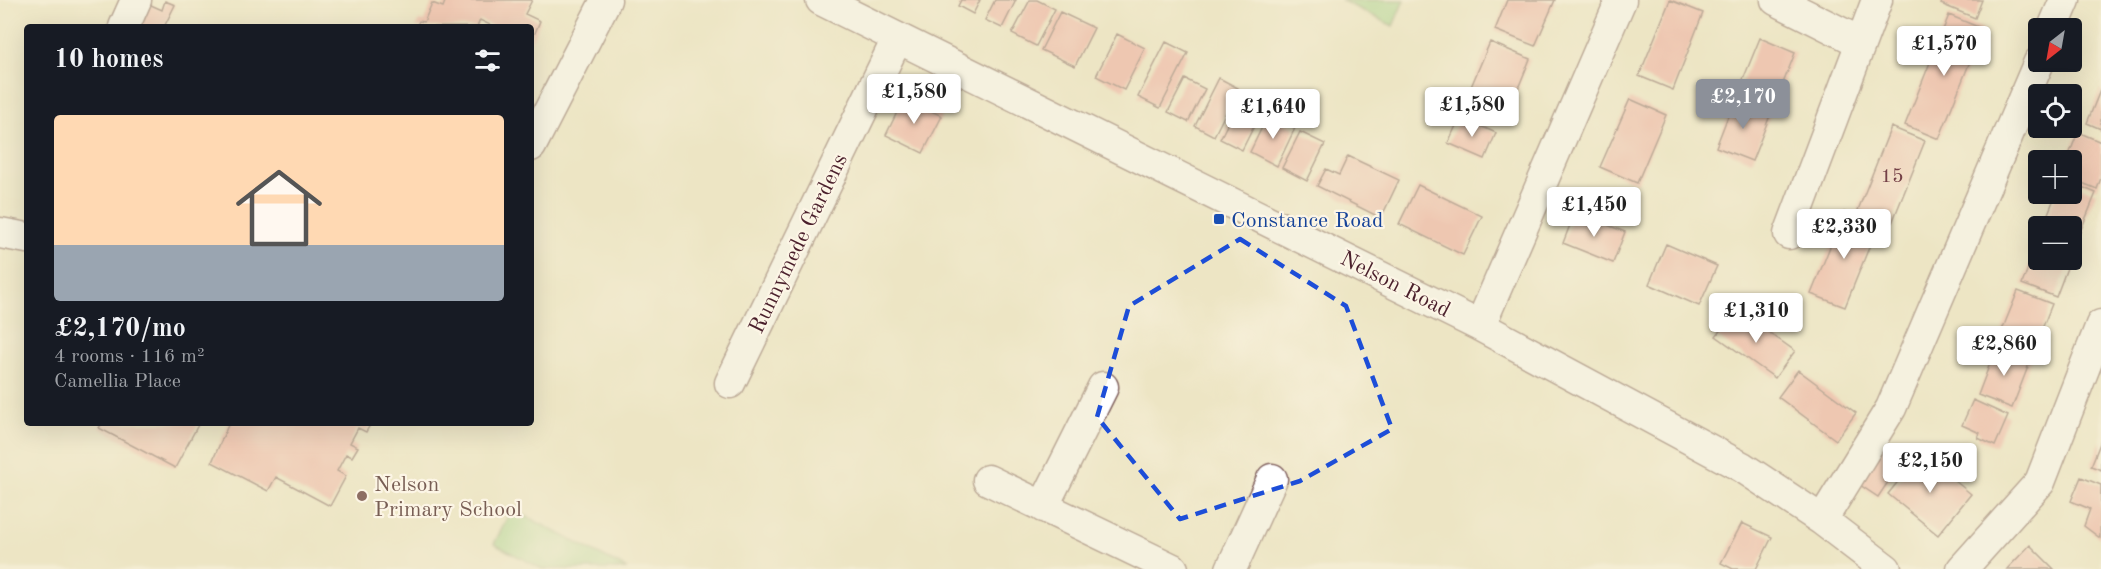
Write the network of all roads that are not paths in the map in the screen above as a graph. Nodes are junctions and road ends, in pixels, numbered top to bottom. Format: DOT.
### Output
graph roads {
  1 [pos="136,0"];
  2 [pos="606,0"];
  3 [pos="821,0"];
  4 [pos="1621,0"];
  5 [pos="1776,0"];
  6 [pos="1877,0"];
  7 [pos="2065,0"];
  8 [pos="2057,18"];
  9 [pos="125,24"];
  10 [pos="897,39"];
  11 [pos="1860,42"];
  12 [pos="2035,72"];
  13 [pos="534,140"];
  14 [pos="0,233"];
  15 [pos="1789,234"];
  16 [pos="24,237"];
  17 [pos="2101,325"];
  18 [pos="1480,326"];
  19 [pos="730,383"];
  20 [pos="1103,387"];
  21 [pos="1272,479"];
  22 [pos="988,480"];
  23 [pos="1043,507"];
  24 [pos="1822,520"];
  25 [pos="1872,564"];
  26 [pos="1173,569"];
  27 [pos="1231,569"];
  28 [pos="1962,569"];
  1 -- 9 [label="street"];
  2 -- 13 [label="street"];
  3 -- 10 [label="street, Nelson Road"];
  4 -- 18 [label="street"];
  5 -- 11 [label="street"];
  6 -- 11 [label="street"];
  7 -- 8 [label="street"];
  10 -- 18 [label="street, Nelson Road"];
  10 -- 19 [label="street, Runnymede Gardens"];
  11 -- 15 [label="street"];
  12 -- 24 [label="street"];
  14 -- 16 [label="street"];
  17 -- 28 [label="street"];
  18 -- 24 [label="street, Nelson Road"];
  20 -- 23 [label="street"];
  21 -- 27 [label="street"];
  22 -- 23 [label="street"];
  23 -- 26 [label="street"];
  24 -- 25 [label="street, Nelson Road"];
}
